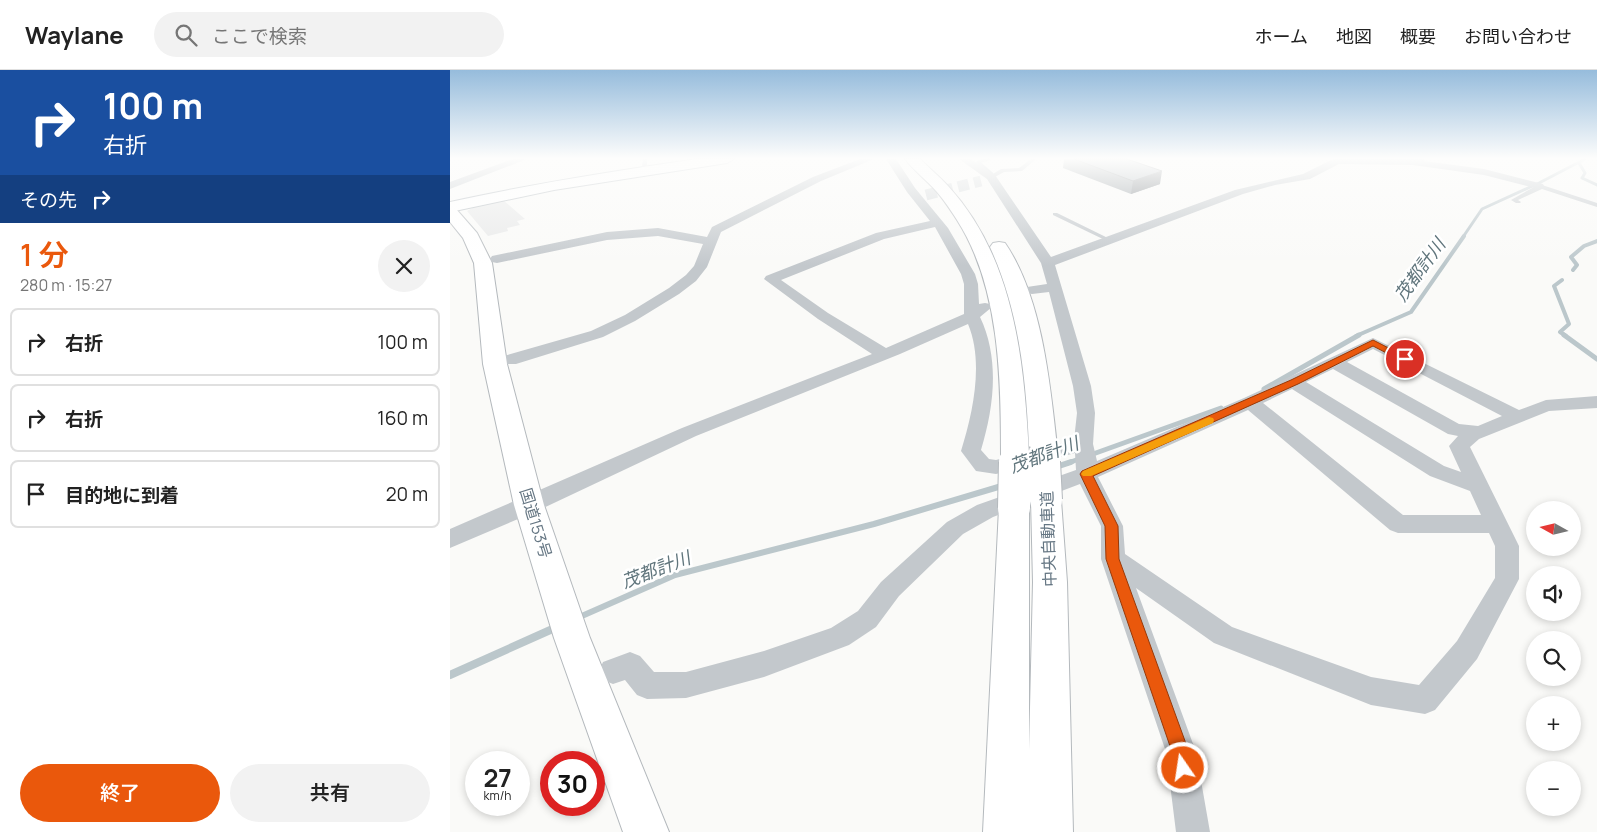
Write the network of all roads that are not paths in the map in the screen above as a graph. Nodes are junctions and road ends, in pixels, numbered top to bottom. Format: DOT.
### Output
graph roads {
  1 [pos="505,195"];
  2 [pos="785,195"];
  3 [pos="920,195"];
  4 [pos="948,195"];
  5 [pos="963,195"];
  6 [pos="997,195"];
  7 [pos="1232,195"];
  8 [pos="1522,195"];
  9 [pos="1564,195"];
  10 [pos="1518,202"];
  11 [pos="1597,206"];
  12 [pos="450,207"];
  13 [pos="450,212"];
  14 [pos="1055,214"];
  15 [pos="938,223"];
  16 [pos="1109,240"];
  17 [pos="711,242"];
  18 [pos="497,259"];
  19 [pos="1048,263"];
  20 [pos="1053,288"];
  21 [pos="1032,290"];
  22 [pos="978,311"];
  23 [pos="884,354"];
  24 [pos="510,360"];
  25 [pos="1334,362"];
  26 [pos="1294,382"];
  27 [pos="1250,402"];
  28 [pos="1597,402"];
  29 [pos="1518,417"];
  30 [pos="1480,432"];
  31 [pos="1085,457"];
  32 [pos="1478,486"];
  33 [pos="1030,504"];
  34 [pos="529,505"];
  35 [pos="1497,524"];
  36 [pos="450,538"];
  37 [pos="1112,559"];
  38 [pos="613,671"];
  39 [pos="646,832"];
  40 [pos="1006,832"];
  41 [pos="1050,832"];
  42 [pos="1193,832"];
  1 -- 12 [label="main road"];
  2 -- 17 [label="street"];
  3 -- 15 [label="street"];
  4 -- 33 [label="main road, 中央自動車道, bridge"];
  5 -- 33 [label="main road, 中央自動車道, bridge"];
  6 -- 19 [label="street"];
  7 -- 16 [label="street"];
  8 -- 10 [label="lane"];
  9 -- 11 [label="lane"];
  13 -- 34 [label="main road, 国道153号"];
  14 -- 16 [label="lane"];
  15 -- 22 [label="street"];
  15 -- 23 [label="street"];
  16 -- 19 [label="street"];
  17 -- 18 [label="street"];
  17 -- 24 [label="street"];
  19 -- 20 [label="street"];
  20 -- 21 [label="street"];
  20 -- 31 [label="street"];
  22 -- 23 [label="street"];
  22 -- 31 [label="street"];
  23 -- 34 [label="street"];
  25 -- 26 [label="street"];
  25 -- 29 [label="street"];
  25 -- 30 [label="street"];
  26 -- 27 [label="street"];
  26 -- 32 [label="street"];
  27 -- 31 [label="street"];
  27 -- 35 [label="street"];
  28 -- 29 [label="street"];
  29 -- 30 [label="street"];
  30 -- 32 [label="street"];
  31 -- 37 [label="street"];
  31 -- 38 [label="street"];
  32 -- 35 [label="street"];
  33 -- 40 [label="main road, 中央自動車道"];
  33 -- 41 [label="main road, 中央自動車道"];
  34 -- 36 [label="street"];
  34 -- 39 [label="main road, 国道153号"];
  35 -- 37 [label="street"];
  37 -- 42 [label="street"];
}
